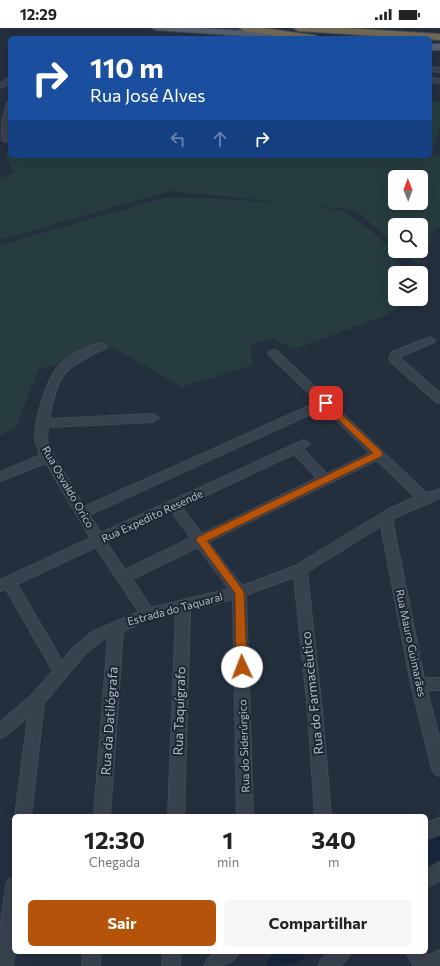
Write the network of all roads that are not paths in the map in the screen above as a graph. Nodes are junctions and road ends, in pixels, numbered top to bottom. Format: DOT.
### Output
graph roads {
  1 [pos="156,28"];
  2 [pos="244,28"];
  3 [pos="298,28"];
  4 [pos="360,28"];
  5 [pos="440,32"];
  6 [pos="280,36"];
  7 [pos="298,36"];
  8 [pos="424,36"];
  9 [pos="8,114"];
  10 [pos="5,140"];
  11 [pos="430,340"];
  12 [pos="101,346"];
  13 [pos="274,353"];
  14 [pos="440,399"];
  15 [pos="326,403"];
  16 [pos="153,418"];
  17 [pos="43,423"];
  18 [pos="379,454"];
  19 [pos="48,458"];
  20 [pos="0,477"];
  21 [pos="325,479"];
  22 [pos="440,493"];
  23 [pos="424,498"];
  24 [pos="174,506"];
  25 [pos="82,513"];
  26 [pos="385,517"];
  27 [pos="201,540"];
  28 [pos="99,541"];
  29 [pos="300,570"];
  30 [pos="123,577"];
  31 [pos="4,584"];
  32 [pos="240,592"];
  33 [pos="183,606"];
  34 [pos="148,614"];
  35 [pos="116,627"];
  36 [pos="61,674"];
  37 [pos="418,684"];
  38 [pos="440,684"];
  39 [pos="37,700"];
  40 [pos="0,731"];
  41 [pos="439,761"];
  42 [pos="23,814"];
  43 [pos="102,814"];
  44 [pos="176,814"];
  45 [pos="246,814"];
  46 [pos="323,814"];
  47 [pos="440,826"];
  48 [pos="428,830"];
  49 [pos="440,870"];
  50 [pos="428,879"];
  51 [pos="12,902"];
  52 [pos="92,954"];
  53 [pos="172,954"];
  54 [pos="227,954"];
  55 [pos="416,954"];
  56 [pos="440,959"];
  57 [pos="4,966"];
  58 [pos="91,966"];
  59 [pos="171,966"];
  60 [pos="212,966"];
  61 [pos="427,966"];
  1 -- 6 [label="main road"];
  2 -- 7 [label="highway"];
  3 -- 8 [label="highway"];
  4 -- 5 [label="highway"];
  9 -- 10 [label="street"];
  11 -- 14 [label="street"];
  12 -- 17 [label="street, Rua Osvaldo Orico"];
  13 -- 15 [label="street"];
  15 -- 18 [label="street"];
  15 -- 25 [label="street"];
  16 -- 17 [label="street"];
  17 -- 19 [label="street, Rua Osvaldo Orico"];
  18 -- 21 [label="street"];
  18 -- 23 [label="street"];
  19 -- 20 [label="street"];
  19 -- 25 [label="street, Rua Osvaldo Orico"];
  21 -- 24 [label="street, Rua Expedito Resende"];
  21 -- 27 [label="street"];
  22 -- 23 [label="street, Estrada do Taquaral"];
  23 -- 26 [label="street, Estrada do Taquaral"];
  24 -- 27 [label="street"];
  24 -- 28 [label="street, Rua Expedito Resende"];
  25 -- 28 [label="street, Rua Osvaldo Orico"];
  26 -- 29 [label="street, Estrada do Taquaral"];
  26 -- 37 [label="street, Rua Mauro Guimarães"];
  27 -- 30 [label="street"];
  27 -- 32 [label="street"];
  28 -- 30 [label="street, Rua Osvaldo Orico"];
  28 -- 31 [label="street, Rua Expedito Resende"];
  29 -- 32 [label="street, Estrada do Taquaral"];
  29 -- 46 [label="street, Rua do Farmacêutico"];
  30 -- 34 [label="street, Rua Osvaldo Orico"];
  31 -- 36 [label="street"];
  32 -- 33 [label="street, Estrada do Taquaral"];
  32 -- 45 [label="street, Rua do Siderúrgico"];
  33 -- 34 [label="street, Estrada do Taquaral"];
  33 -- 44 [label="street, Rua Taquígrafo"];
  34 -- 35 [label="street, Estrada do Taquaral"];
  35 -- 36 [label="street, Estrada do Taquaral"];
  35 -- 43 [label="street, Rua da Datilógrafa"];
  36 -- 39 [label="street, Estrada do Taquaral"];
  37 -- 38 [label="street"];
  37 -- 41 [label="street, Rua Mauro Guimarães"];
  39 -- 40 [label="street, Estrada do Taquaral"];
  39 -- 42 [label="street"];
  47 -- 48 [label="street"];
  49 -- 50 [label="street"];
  51 -- 57 [label="street"];
  52 -- 58 [label="street"];
  53 -- 59 [label="street"];
  54 -- 60 [label="street"];
  55 -- 61 [label="street"];
  56 -- 61 [label="street"];
}
